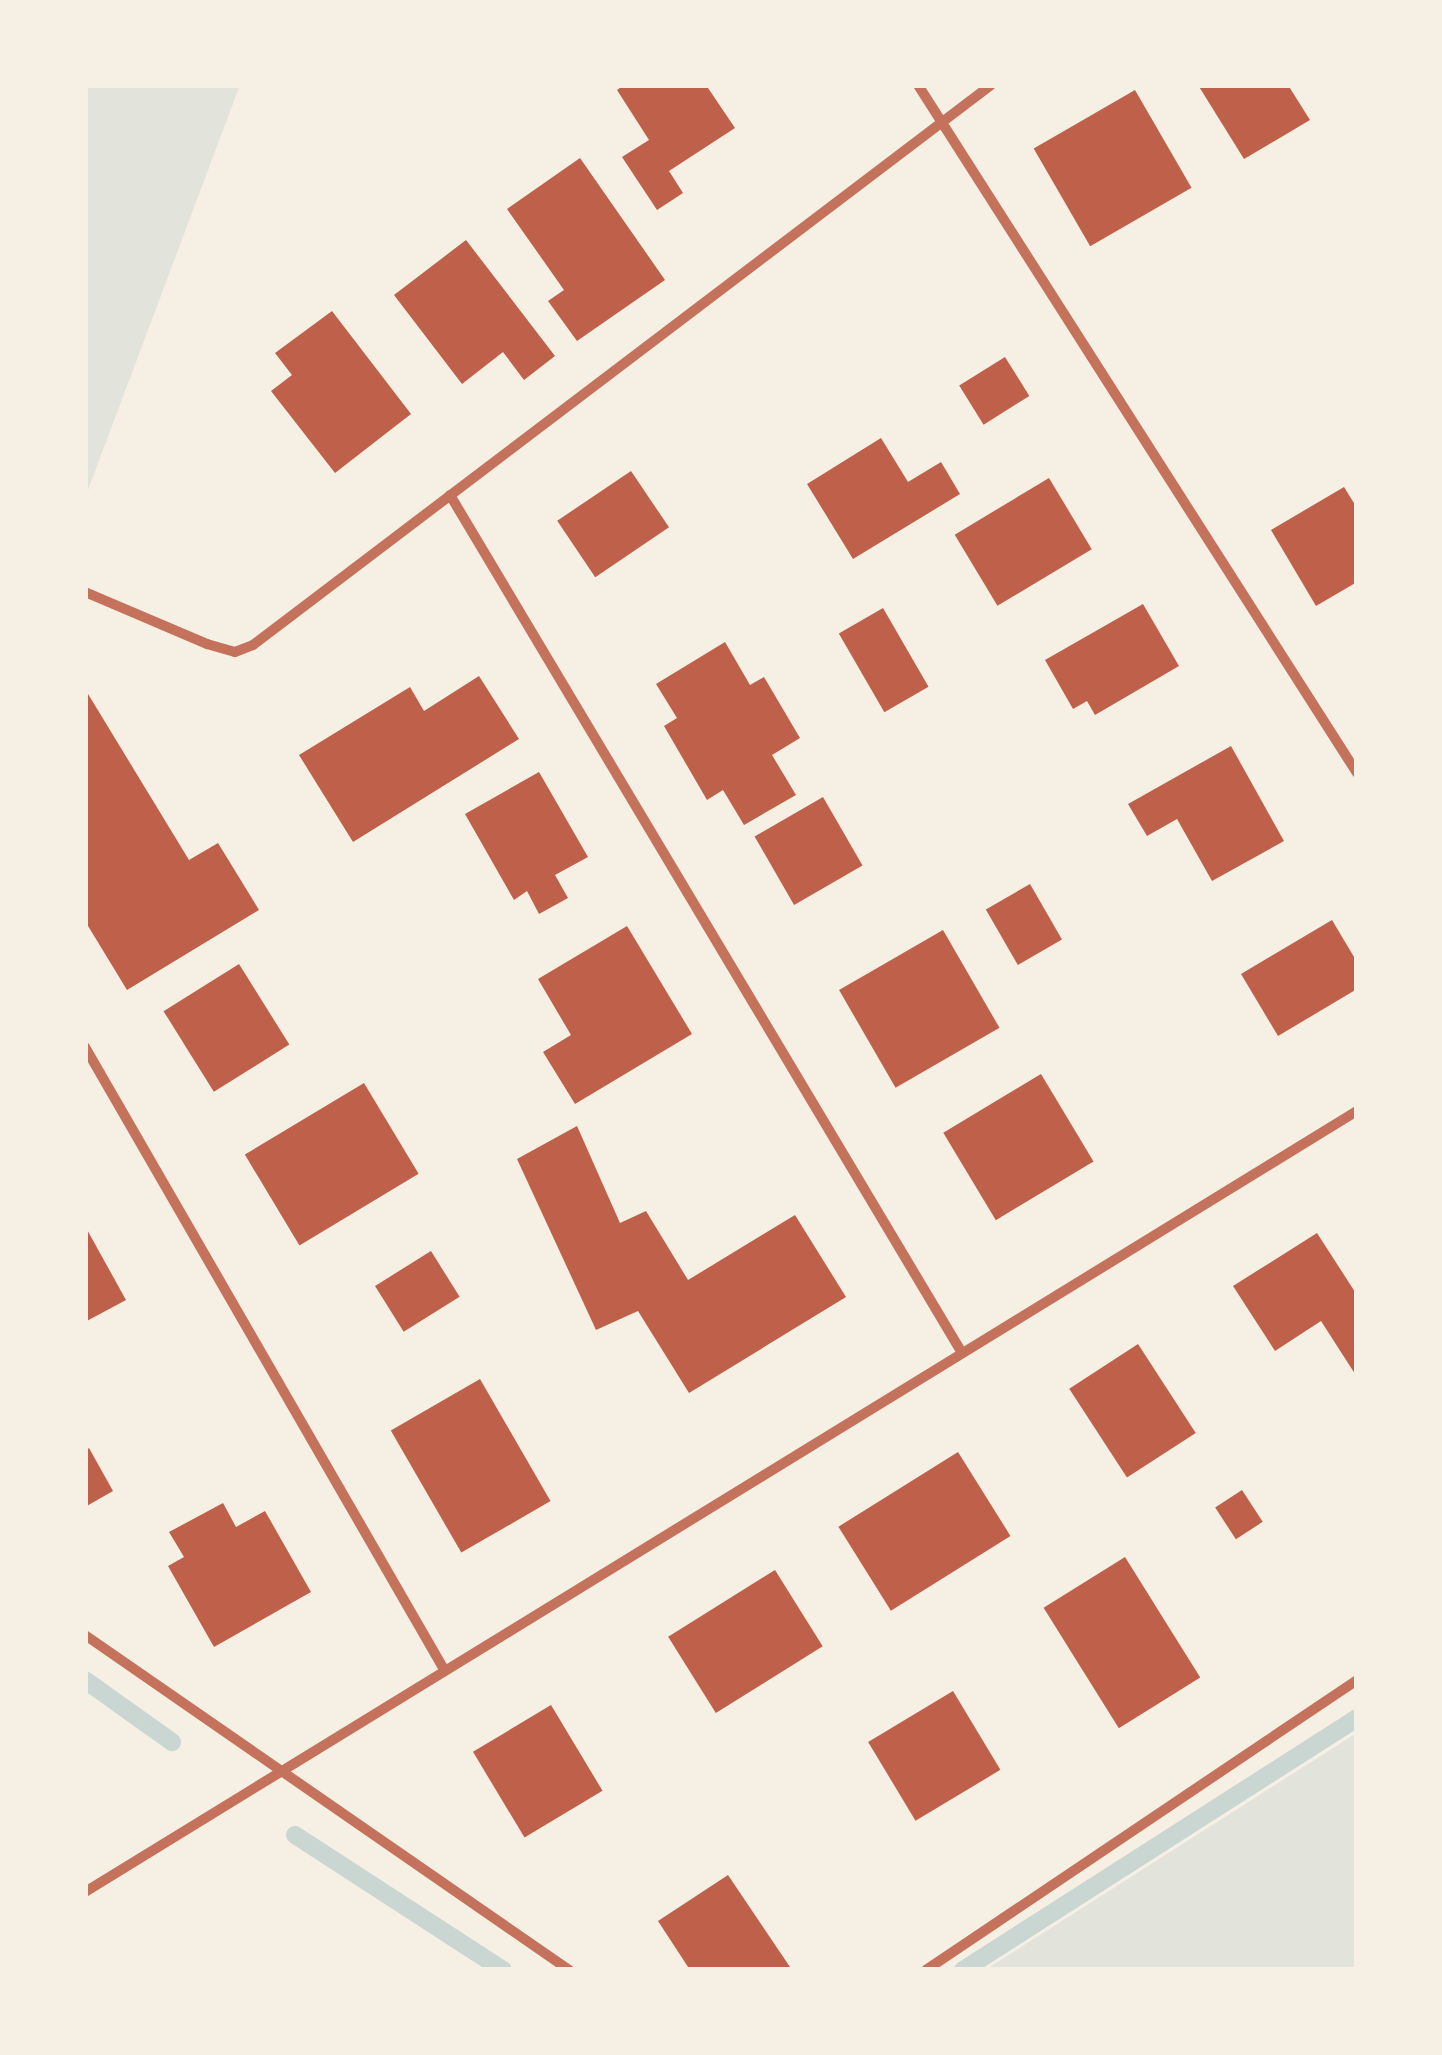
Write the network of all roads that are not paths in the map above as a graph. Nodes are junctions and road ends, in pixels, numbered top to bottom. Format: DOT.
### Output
graph roads {
  1 [pos="918,85"];
  2 [pos="991,85"];
  3 [pos="942,124"];
  4 [pos="450,495"];
  5 [pos="85,592"];
  6 [pos="1357,773"];
  7 [pos="85,1047"];
  8 [pos="1357,1111"];
  9 [pos="962,1353"];
  10 [pos="85,1634"];
  11 [pos="445,1671"];
  12 [pos="1357,1680"];
  13 [pos="279,1770"];
  14 [pos="85,1892"];
  15 [pos="569,1970"];
  16 [pos="926,1970"];
  1 -- 3 [label="street"];
  2 -- 3 [label="street"];
  3 -- 4 [label="street"];
  3 -- 6 [label="street"];
  4 -- 5 [label="street"];
  4 -- 9 [label="street"];
  7 -- 11 [label="street"];
  8 -- 9 [label="street"];
  9 -- 11 [label="street"];
  10 -- 13 [label="street"];
  11 -- 13 [label="street"];
  12 -- 16 [label="street"];
  13 -- 14 [label="street"];
  13 -- 15 [label="street"];
}
